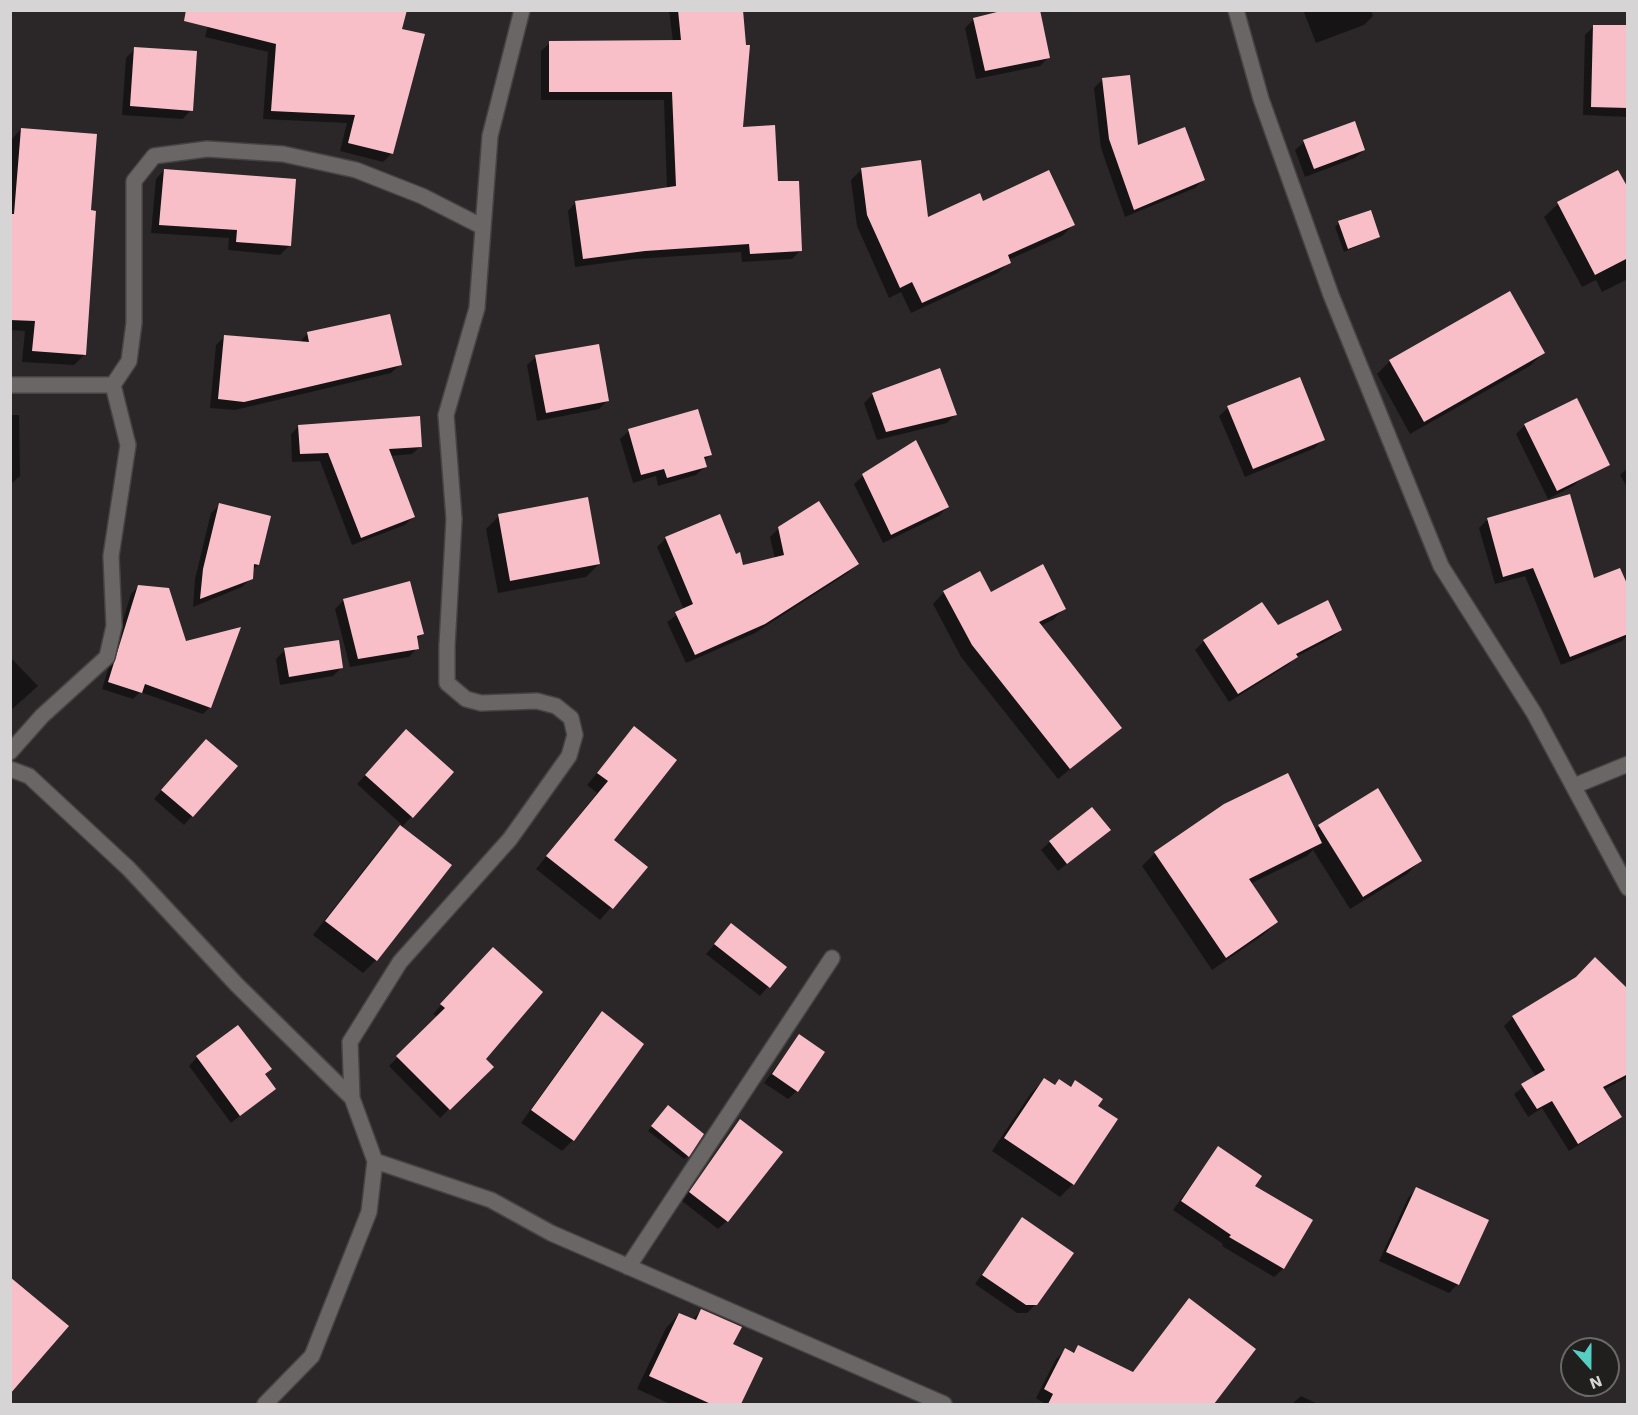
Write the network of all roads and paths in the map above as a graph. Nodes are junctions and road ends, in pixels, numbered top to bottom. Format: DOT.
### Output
graph roads {
  1 [pos="522,10"];
  2 [pos="1236,10"];
  3 [pos="483,226"];
  4 [pos="10,385"];
  5 [pos="113,385"];
  6 [pos="10,752"];
  7 [pos="1628,764"];
  8 [pos="10,769"];
  9 [pos="1574,786"];
  10 [pos="1628,888"];
  11 [pos="832,958"];
  12 [pos="352,1098"];
  13 [pos="375,1161"];
  14 [pos="628,1267"];
  15 [pos="265,1404"];
  16 [pos="944,1404"];
  1 -- 3 [label="street"];
  2 -- 9 [label="street"];
  3 -- 5 [label="street"];
  3 -- 12 [label="street"];
  4 -- 5 [label="street"];
  5 -- 6 [label="street"];
  7 -- 9 [label="street"];
  8 -- 12 [label="street"];
  9 -- 10 [label="street"];
  11 -- 14 [label="street"];
  12 -- 13 [label="street"];
  13 -- 14 [label="street"];
  13 -- 15 [label="street"];
  14 -- 16 [label="street"];
}
